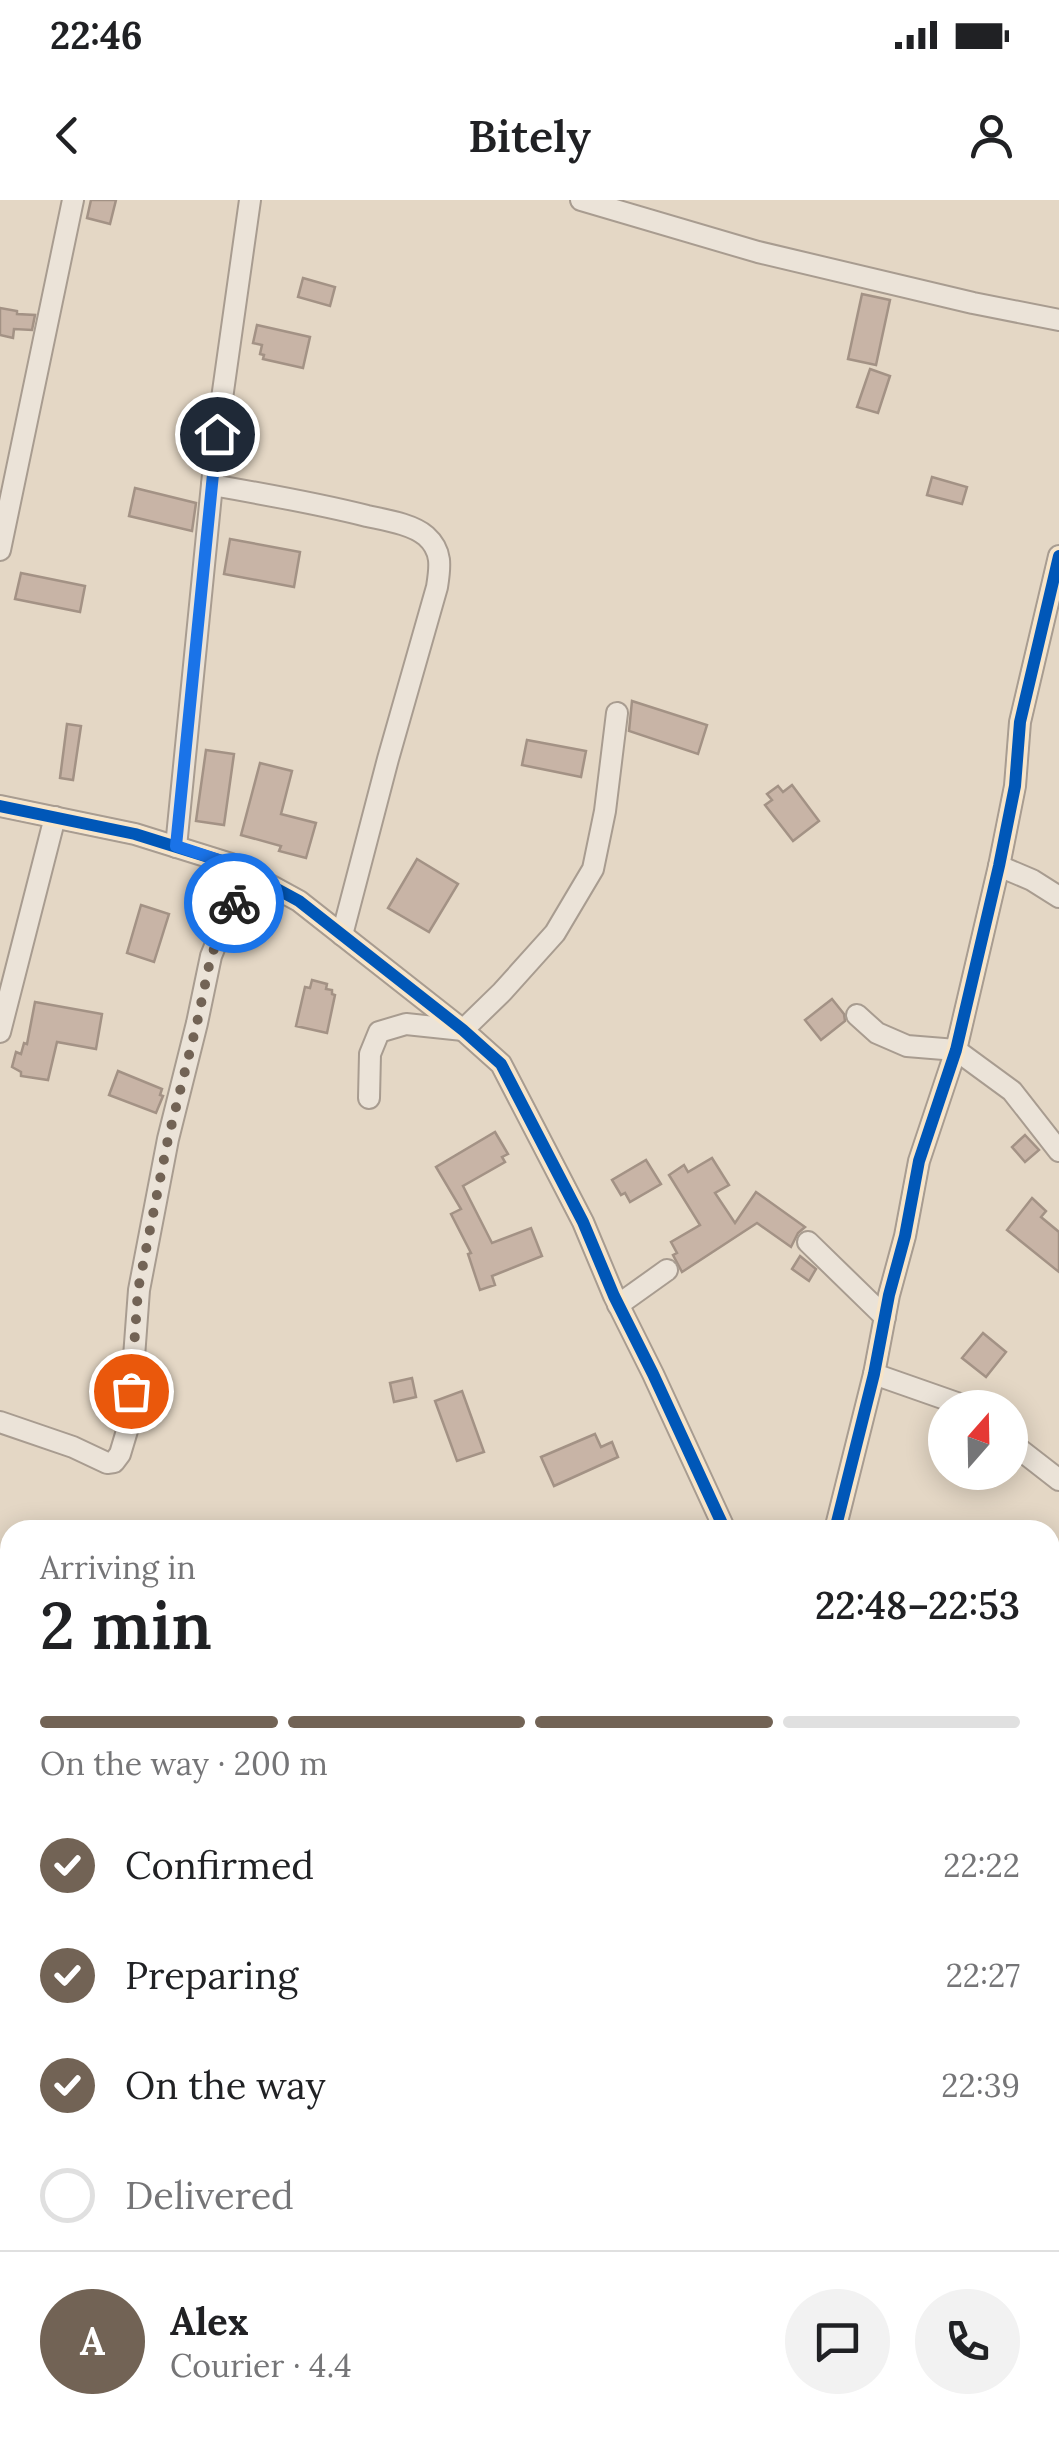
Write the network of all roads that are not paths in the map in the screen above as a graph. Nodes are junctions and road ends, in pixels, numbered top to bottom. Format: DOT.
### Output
graph roads {
  1 [pos="73,200"];
  2 [pos="250,200"];
  3 [pos="582,200"];
  4 [pos="1059,320"];
  5 [pos="212,485"];
  6 [pos="0,550"];
  7 [pos="1059,556"];
  8 [pos="616,713"];
  9 [pos="0,806"];
  10 [pos="55,817"];
  11 [pos="176,846"];
  12 [pos="999,866"];
  13 [pos="250,874"];
  14 [pos="1059,897"];
  15 [pos="342,936"];
  16 [pos="857,1015"];
  17 [pos="463,1030"];
  18 [pos="0,1032"];
  19 [pos="956,1050"];
  20 [pos="369,1098"];
  21 [pos="1059,1152"];
  22 [pos="808,1242"];
  23 [pos="667,1270"];
  24 [pos="618,1305"];
  25 [pos="884,1317"];
  26 [pos="874,1374"];
  27 [pos="928,1393"];
  28 [pos="0,1422"];
  29 [pos="1028,1456"];
  30 [pos="1059,1480"];
  31 [pos="719,1520"];
  32 [pos="838,1520"];
  1 -- 6 [label="street"];
  2 -- 5 [label="street"];
  3 -- 4 [label="street"];
  5 -- 11 [label="street"];
  5 -- 15 [label="street"];
  7 -- 12 [label="street"];
  8 -- 17 [label="street"];
  9 -- 10 [label="street"];
  10 -- 11 [label="street"];
  10 -- 18 [label="street"];
  11 -- 13 [label="street"];
  12 -- 14 [label="street"];
  12 -- 19 [label="street"];
  13 -- 15 [label="street"];
  13 -- 28 [label="street"];
  15 -- 17 [label="street"];
  16 -- 19 [label="street"];
  17 -- 20 [label="street"];
  17 -- 24 [label="street"];
  19 -- 21 [label="street"];
  19 -- 25 [label="street"];
  22 -- 25 [label="street"];
  23 -- 24 [label="street"];
  24 -- 31 [label="street"];
  25 -- 26 [label="street"];
  26 -- 27 [label="street"];
  26 -- 32 [label="street"];
  29 -- 30 [label="street"];
}
